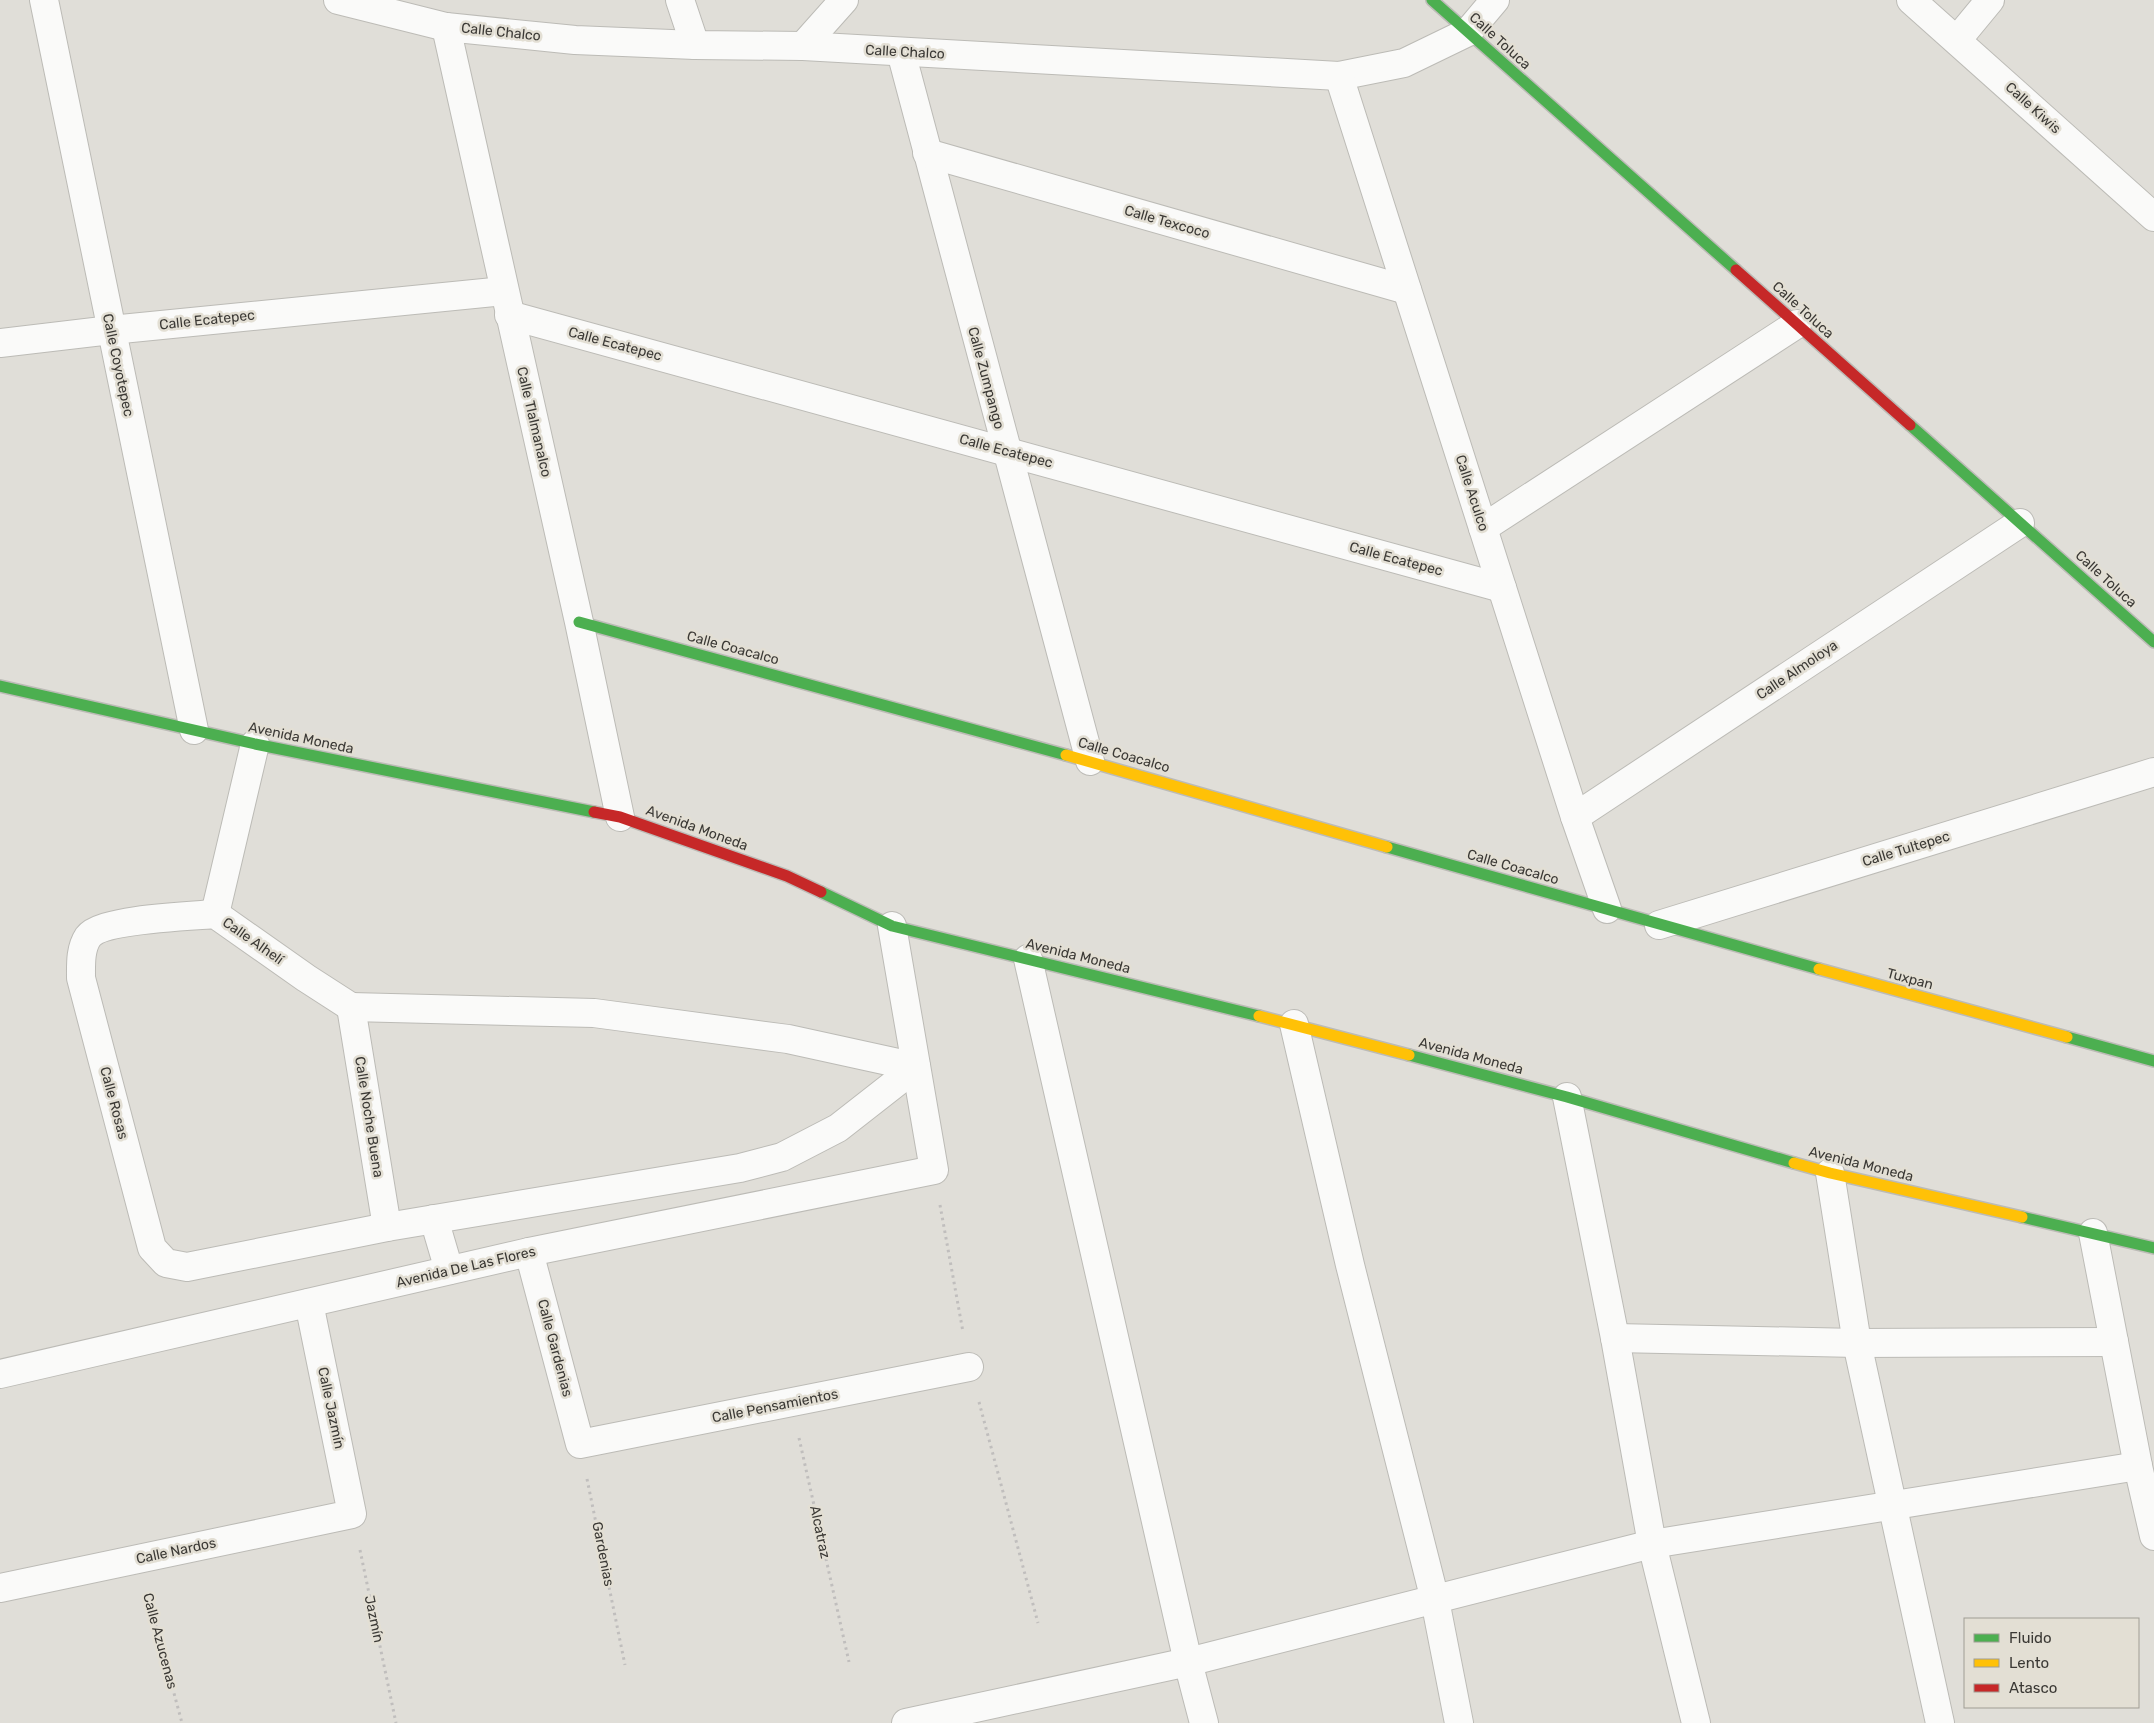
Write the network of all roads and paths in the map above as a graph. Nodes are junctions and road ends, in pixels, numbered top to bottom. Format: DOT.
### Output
graph roads {
  1 [pos="44,0"];
  2 [pos="338,0"];
  3 [pos="680,0"];
  4 [pos="844,0"];
  5 [pos="1432,0"];
  6 [pos="1495,0"];
  7 [pos="1910,0"];
  8 [pos="1990,0"];
  9 [pos="446,27"];
  10 [pos="1468,32"];
  11 [pos="1957,40"];
  12 [pos="695,45"];
  13 [pos="802,46"];
  14 [pos="901,52"];
  15 [pos="1339,76"];
  16 [pos="926,153"];
  17 [pos="2154,217"];
  18 [pos="1407,290"];
  19 [pos="507,303"];
  20 [pos="1797,324"];
  21 [pos="110,330"];
  22 [pos="0,343"];
  23 [pos="1006,451"];
  24 [pos="2020,523"];
  25 [pos="1483,528"];
  26 [pos="1502,588"];
  27 [pos="579,622"];
  28 [pos="2154,642"];
  29 [pos="0,686"];
  30 [pos="194,730"];
  31 [pos="255,744"];
  32 [pos="1090,761"];
  33 [pos="2154,772"];
  34 [pos="620,817"];
  35 [pos="1575,817"];
  36 [pos="1607,909"];
  37 [pos="215,914"];
  38 [pos="1659,925"];
  39 [pos="892,926"];
  40 [pos="88,937"];
  41 [pos="1028,960"];
  42 [pos="351,1007"];
  43 [pos="1294,1024"];
  44 [pos="2154,1061"];
  45 [pos="916,1067"];
  46 [pos="1567,1097"];
  47 [pos="1830,1173"];
  48 [pos="434,1219"];
  49 [pos="387,1227"];
  50 [pos="2092,1233"];
  51 [pos="2154,1248"];
  52 [pos="529,1252"];
  53 [pos="450,1270"];
  54 [pos="309,1303"];
  55 [pos="1615,1338"];
  56 [pos="1857,1342"];
  57 [pos="2114,1342"];
  58 [pos="969,1367"];
  59 [pos="0,1374"];
  60 [pos="791,1402"];
  61 [pos="580,1444"];
  62 [pos="2138,1466"];
  63 [pos="1893,1506"];
  64 [pos="352,1514"];
  65 [pos="2154,1536"];
  66 [pos="1652,1544"];
  67 [pos="138,1559"];
  68 [pos="0,1588"];
  69 [pos="1435,1600"];
  70 [pos="848,1662"];
  71 [pos="1188,1662"];
  72 [pos="625,1665"];
  73 [pos="182,1723"];
  74 [pos="396,1723"];
  75 [pos="906,1723"];
  76 [pos="1204,1723"];
  77 [pos="1459,1723"];
  78 [pos="1696,1723"];
  79 [pos="1940,1723"];
  1 -- 21 [label="street, Calle Coyotepec"];
  2 -- 9 [label="street, Calle Chalco"];
  3 -- 12 [label="street"];
  4 -- 13 [label="street"];
  5 -- 10 [label="main road, Calle Toluca"];
  6 -- 10 [label="street"];
  7 -- 11 [label="street, Calle Kiwis"];
  8 -- 11 [label="street"];
  9 -- 12 [label="street, Calle Chalco"];
  9 -- 19 [label="street, Calle Tlalmanalco"];
  10 -- 15 [label="street, Calle Chalco"];
  10 -- 20 [label="main road, Calle Toluca"];
  11 -- 17 [label="street, Calle Kiwis"];
  12 -- 13 [label="street, Calle Chalco"];
  13 -- 14 [label="street, Calle Chalco"];
  14 -- 15 [label="street, Calle Chalco"];
  14 -- 16 [label="street, Calle Zumpango"];
  15 -- 18 [label="street, Calle Aculco"];
  16 -- 18 [label="street, Calle Texcoco"];
  16 -- 23 [label="street, Calle Zumpango"];
  18 -- 25 [label="street, Calle Aculco"];
  19 -- 21 [label="street, Calle Ecatepec"];
  19 -- 23 [label="street, Calle Ecatepec"];
  19 -- 27 [label="street, Calle Tlalmanalco"];
  20 -- 24 [label="main road, Calle Toluca"];
  20 -- 25 [label="street"];
  21 -- 22 [label="street, Calle Ecatepec"];
  21 -- 30 [label="street, Calle Coyotepec"];
  23 -- 26 [label="street, Calle Ecatepec"];
  23 -- 32 [label="street, Calle Zumpango"];
  24 -- 28 [label="main road, Calle Toluca"];
  24 -- 35 [label="street, Calle Almoloya"];
  25 -- 26 [label="street, Calle Aculco"];
  26 -- 35 [label="street, Calle Aculco"];
  27 -- 32 [label="main road, Calle Coacalco"];
  27 -- 34 [label="street, Calle Tlalmanalco"];
  29 -- 30 [label="main road, Avenida Moneda"];
  30 -- 31 [label="main road, Avenida Moneda"];
  31 -- 34 [label="main road, Avenida Moneda"];
  31 -- 37 [label="street"];
  32 -- 36 [label="main road, Calle Coacalco"];
  33 -- 38 [label="street, Calle Tultepec"];
  34 -- 39 [label="main road, Avenida Moneda"];
  35 -- 36 [label="street, Calle Aculco"];
  36 -- 38 [label="main road, Calle Coacalco"];
  37 -- 40 [label="street, Calle Alhelí"];
  37 -- 42 [label="street, Calle Alhelí"];
  38 -- 44 [label="main road, Tuxpan"];
  39 -- 41 [label="main road, Avenida Moneda"];
  39 -- 45 [label="street"];
  40 -- 49 [label="street, Calle Rosas"];
  41 -- 43 [label="main road, Avenida Moneda"];
  41 -- 71 [label="street"];
  42 -- 45 [label="street"];
  42 -- 49 [label="street, Calle Noche Buena"];
  43 -- 46 [label="main road, Avenida Moneda"];
  43 -- 69 [label="street"];
  45 -- 48 [label="street"];
  45 -- 52 [label="street, Avenida De Las Flores"];
  46 -- 47 [label="main road, Avenida Moneda"];
  46 -- 55 [label="street"];
  47 -- 50 [label="main road, Avenida Moneda"];
  47 -- 56 [label="street"];
  48 -- 49 [label="street"];
  48 -- 53 [label="street"];
  50 -- 51 [label="main road, Avenida Moneda"];
  50 -- 57 [label="street"];
  52 -- 53 [label="street, Avenida De Las Flores"];
  52 -- 61 [label="street, Calle Gardenias"];
  53 -- 54 [label="street, Avenida De Las Flores"];
  54 -- 59 [label="street, Avenida De Las Flores"];
  54 -- 64 [label="street, Calle Jazmín"];
  55 -- 56 [label="street"];
  55 -- 66 [label="street"];
  56 -- 57 [label="street"];
  56 -- 63 [label="street"];
  57 -- 62 [label="street"];
  58 -- 60 [label="street, Calle Pensamientos"];
  60 -- 61 [label="street, Calle Pensamientos"];
  60 -- 70 [label="path, Alcatraz"];
  61 -- 72 [label="path, Gardenias"];
  62 -- 63 [label="street"];
  62 -- 65 [label="street"];
  63 -- 66 [label="street"];
  63 -- 79 [label="street"];
  64 -- 67 [label="street, Calle Nardos"];
  64 -- 74 [label="path, Jazmín"];
  66 -- 69 [label="street"];
  66 -- 78 [label="street"];
  67 -- 68 [label="street, Calle Nardos"];
  67 -- 73 [label="path, Calle Azucenas"];
  69 -- 71 [label="street"];
  69 -- 77 [label="street"];
  71 -- 75 [label="street"];
  71 -- 76 [label="street"];
}
